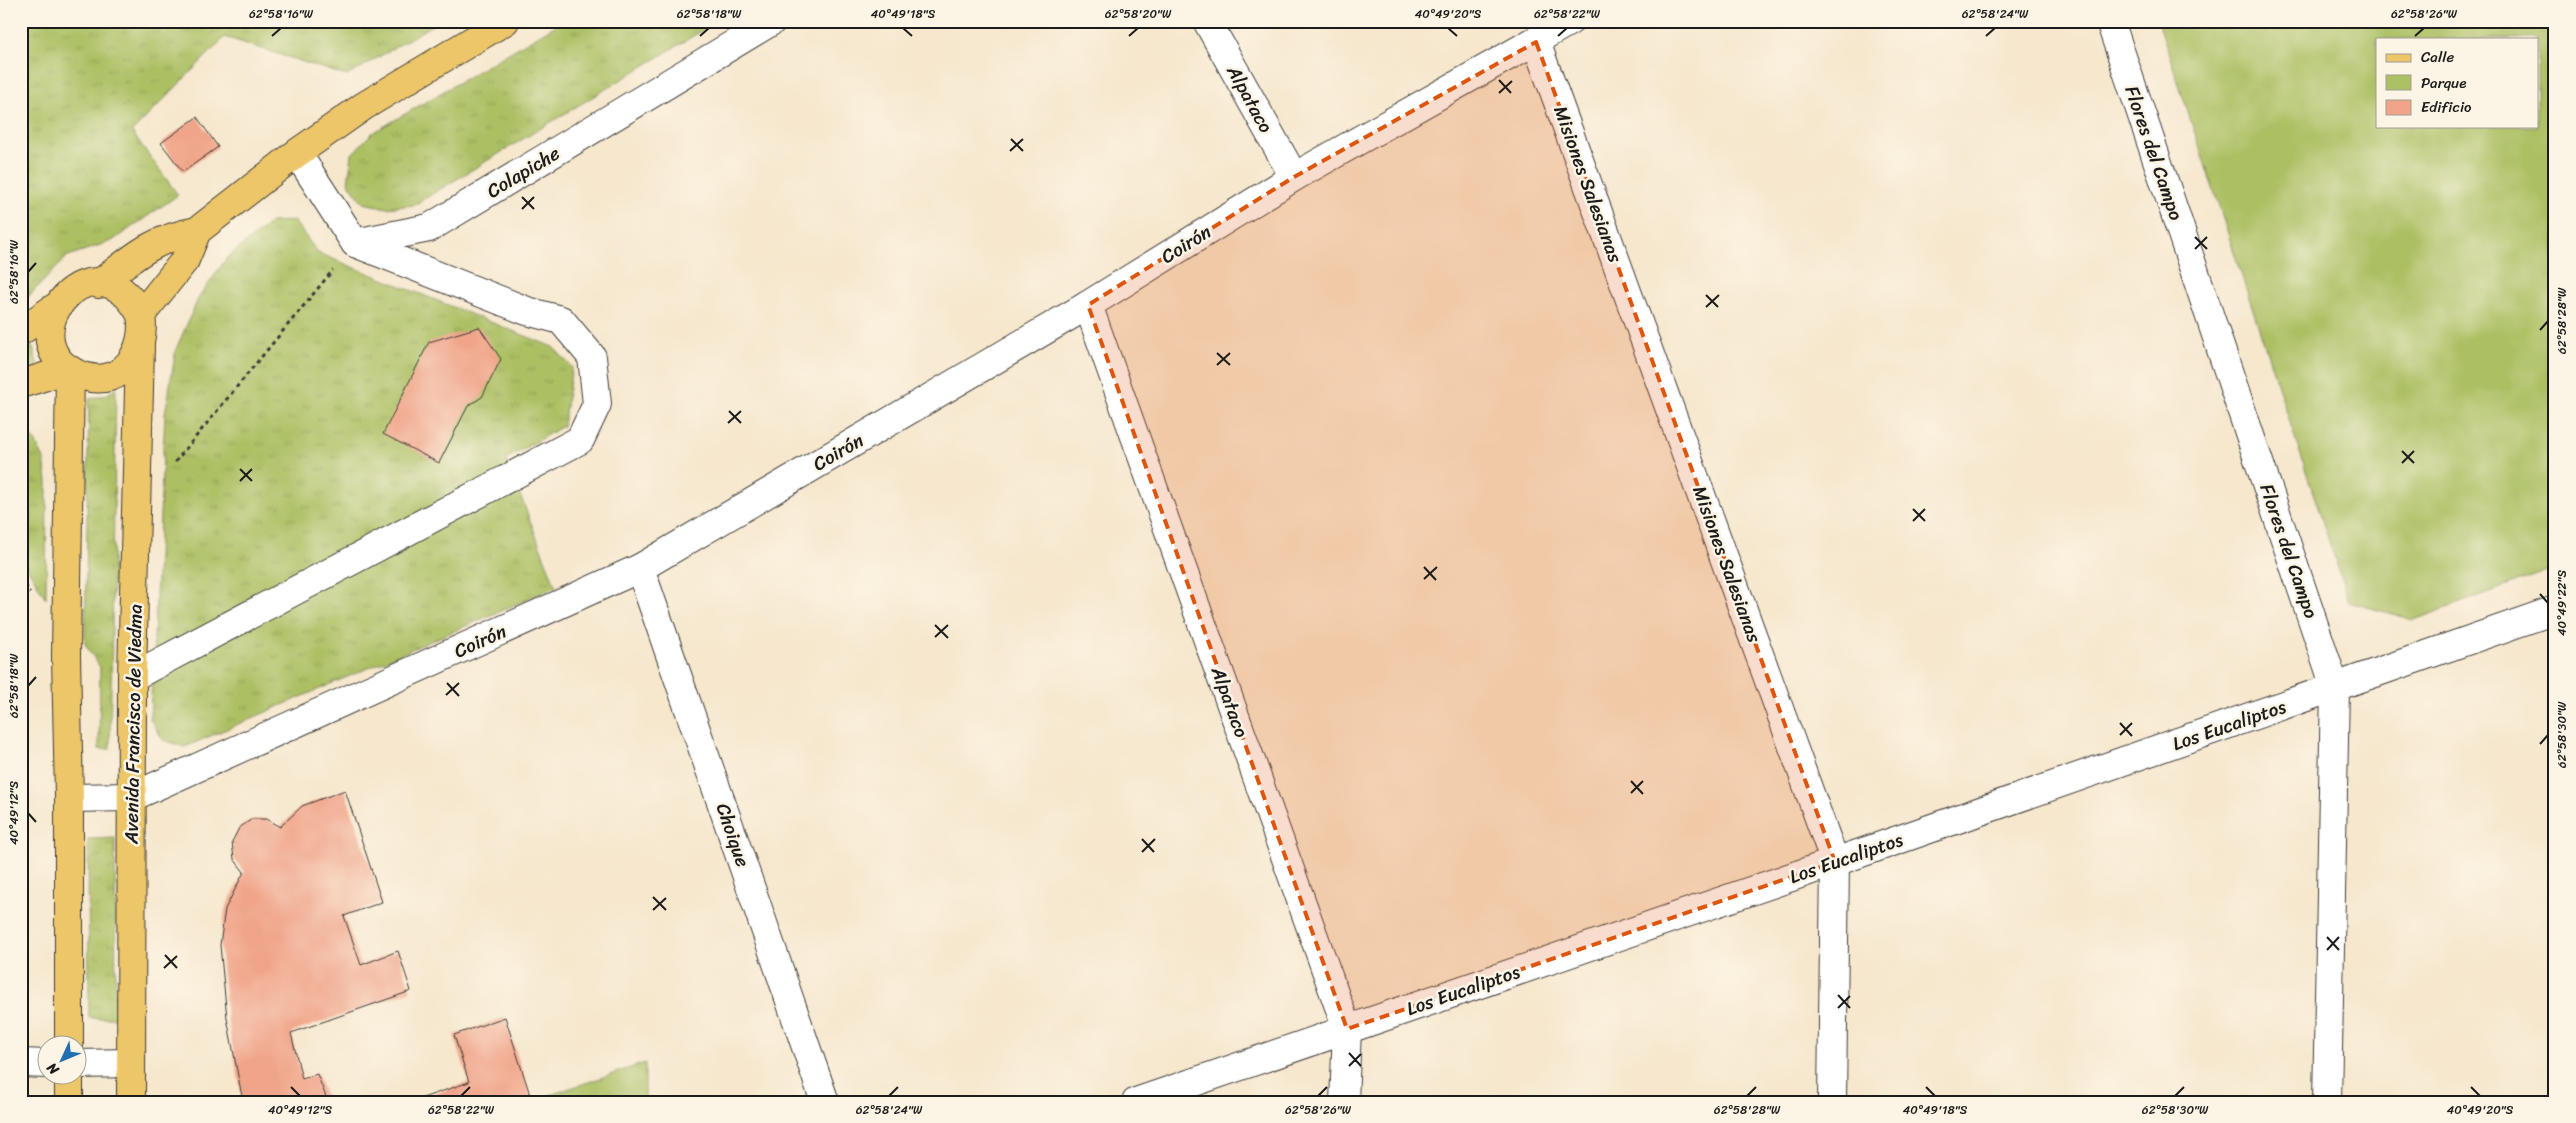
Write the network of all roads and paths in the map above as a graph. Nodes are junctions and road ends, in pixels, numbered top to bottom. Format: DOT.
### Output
graph roads {
  1 [pos="505,21"];
  2 [pos="772,21"];
  3 [pos="1207,21"];
  4 [pos="1570,21"];
  5 [pos="2110,21"];
  6 [pos="1536,42"];
  7 [pos="297,153"];
  8 [pos="1294,176"];
  9 [pos="197,231"];
  10 [pos="356,243"];
  11 [pos="99,284"];
  12 [pos="1088,306"];
  13 [pos="54,308"];
  14 [pos="141,315"];
  15 [pos="21,331"];
  16 [pos="140,347"];
  17 [pos="70,370"];
  18 [pos="21,384"];
  19 [pos="174,463"];
  20 [pos="640,568"];
  21 [pos="2555,610"];
  22 [pos="132,677"];
  23 [pos="2335,687"];
  24 [pos="132,797"];
  25 [pos="69,798"];
  26 [pos="1835,862"];
  27 [pos="1347,1029"];
  28 [pos="69,1036"];
  29 [pos="21,1064"];
  30 [pos="38,1064"];
  31 [pos="88,1064"];
  32 [pos="131,1064"];
  33 [pos="69,1086"];
  34 [pos="69,1102"];
  35 [pos="131,1102"];
  36 [pos="825,1102"];
  37 [pos="1136,1102"];
  38 [pos="1344,1102"];
  39 [pos="1832,1102"];
  40 [pos="2327,1102"];
  1 -- 7 [label="main road"];
  2 -- 10 [label="street, Colapiche"];
  3 -- 8 [label="street, Alpataco"];
  4 -- 6 [label="street, Coirón"];
  5 -- 23 [label="street, Flores del Campo"];
  6 -- 8 [label="street, Coirón"];
  6 -- 26 [label="street, Misiones Salesianas"];
  7 -- 9 [label="main road"];
  7 -- 10 [label="street"];
  8 -- 12 [label="street, Coirón"];
  9 -- 11 [label="main road"];
  9 -- 14 [label="main road"];
  10 -- 19 [label="path"];
  10 -- 22 [label="street"];
  11 -- 13 [label="main road"];
  11 -- 14 [label="main road"];
  12 -- 20 [label="street, Coirón"];
  12 -- 27 [label="street, Alpataco"];
  13 -- 15 [label="main road"];
  13 -- 17 [label="main road"];
  14 -- 16 [label="main road"];
  16 -- 17 [label="main road"];
  16 -- 22 [label="main road, Avenida Francisco de Viedma"];
  17 -- 18 [label="main road"];
  17 -- 25 [label="main road"];
  20 -- 24 [label="street, Coirón"];
  20 -- 36 [label="street, Choique"];
  21 -- 23 [label="street, Los Eucaliptos"];
  22 -- 24 [label="main road, Avenida Francisco de Viedma"];
  23 -- 26 [label="street, Los Eucaliptos"];
  23 -- 40 [label="street, Flores del Campo"];
  24 -- 25 [label="street, Coirón"];
  24 -- 32 [label="main road, Avenida Francisco de Viedma"];
  25 -- 28 [label="main road"];
  26 -- 27 [label="street, Los Eucaliptos"];
  26 -- 39 [label="street, Misiones Salesianas"];
  27 -- 37 [label="street, Los Eucaliptos"];
  27 -- 38 [label="street, Alpataco"];
  29 -- 30 [label="street"];
  31 -- 32 [label="street"];
  32 -- 35 [label="main road, Avenida Francisco de Viedma"];
  33 -- 34 [label="main road"];
}
